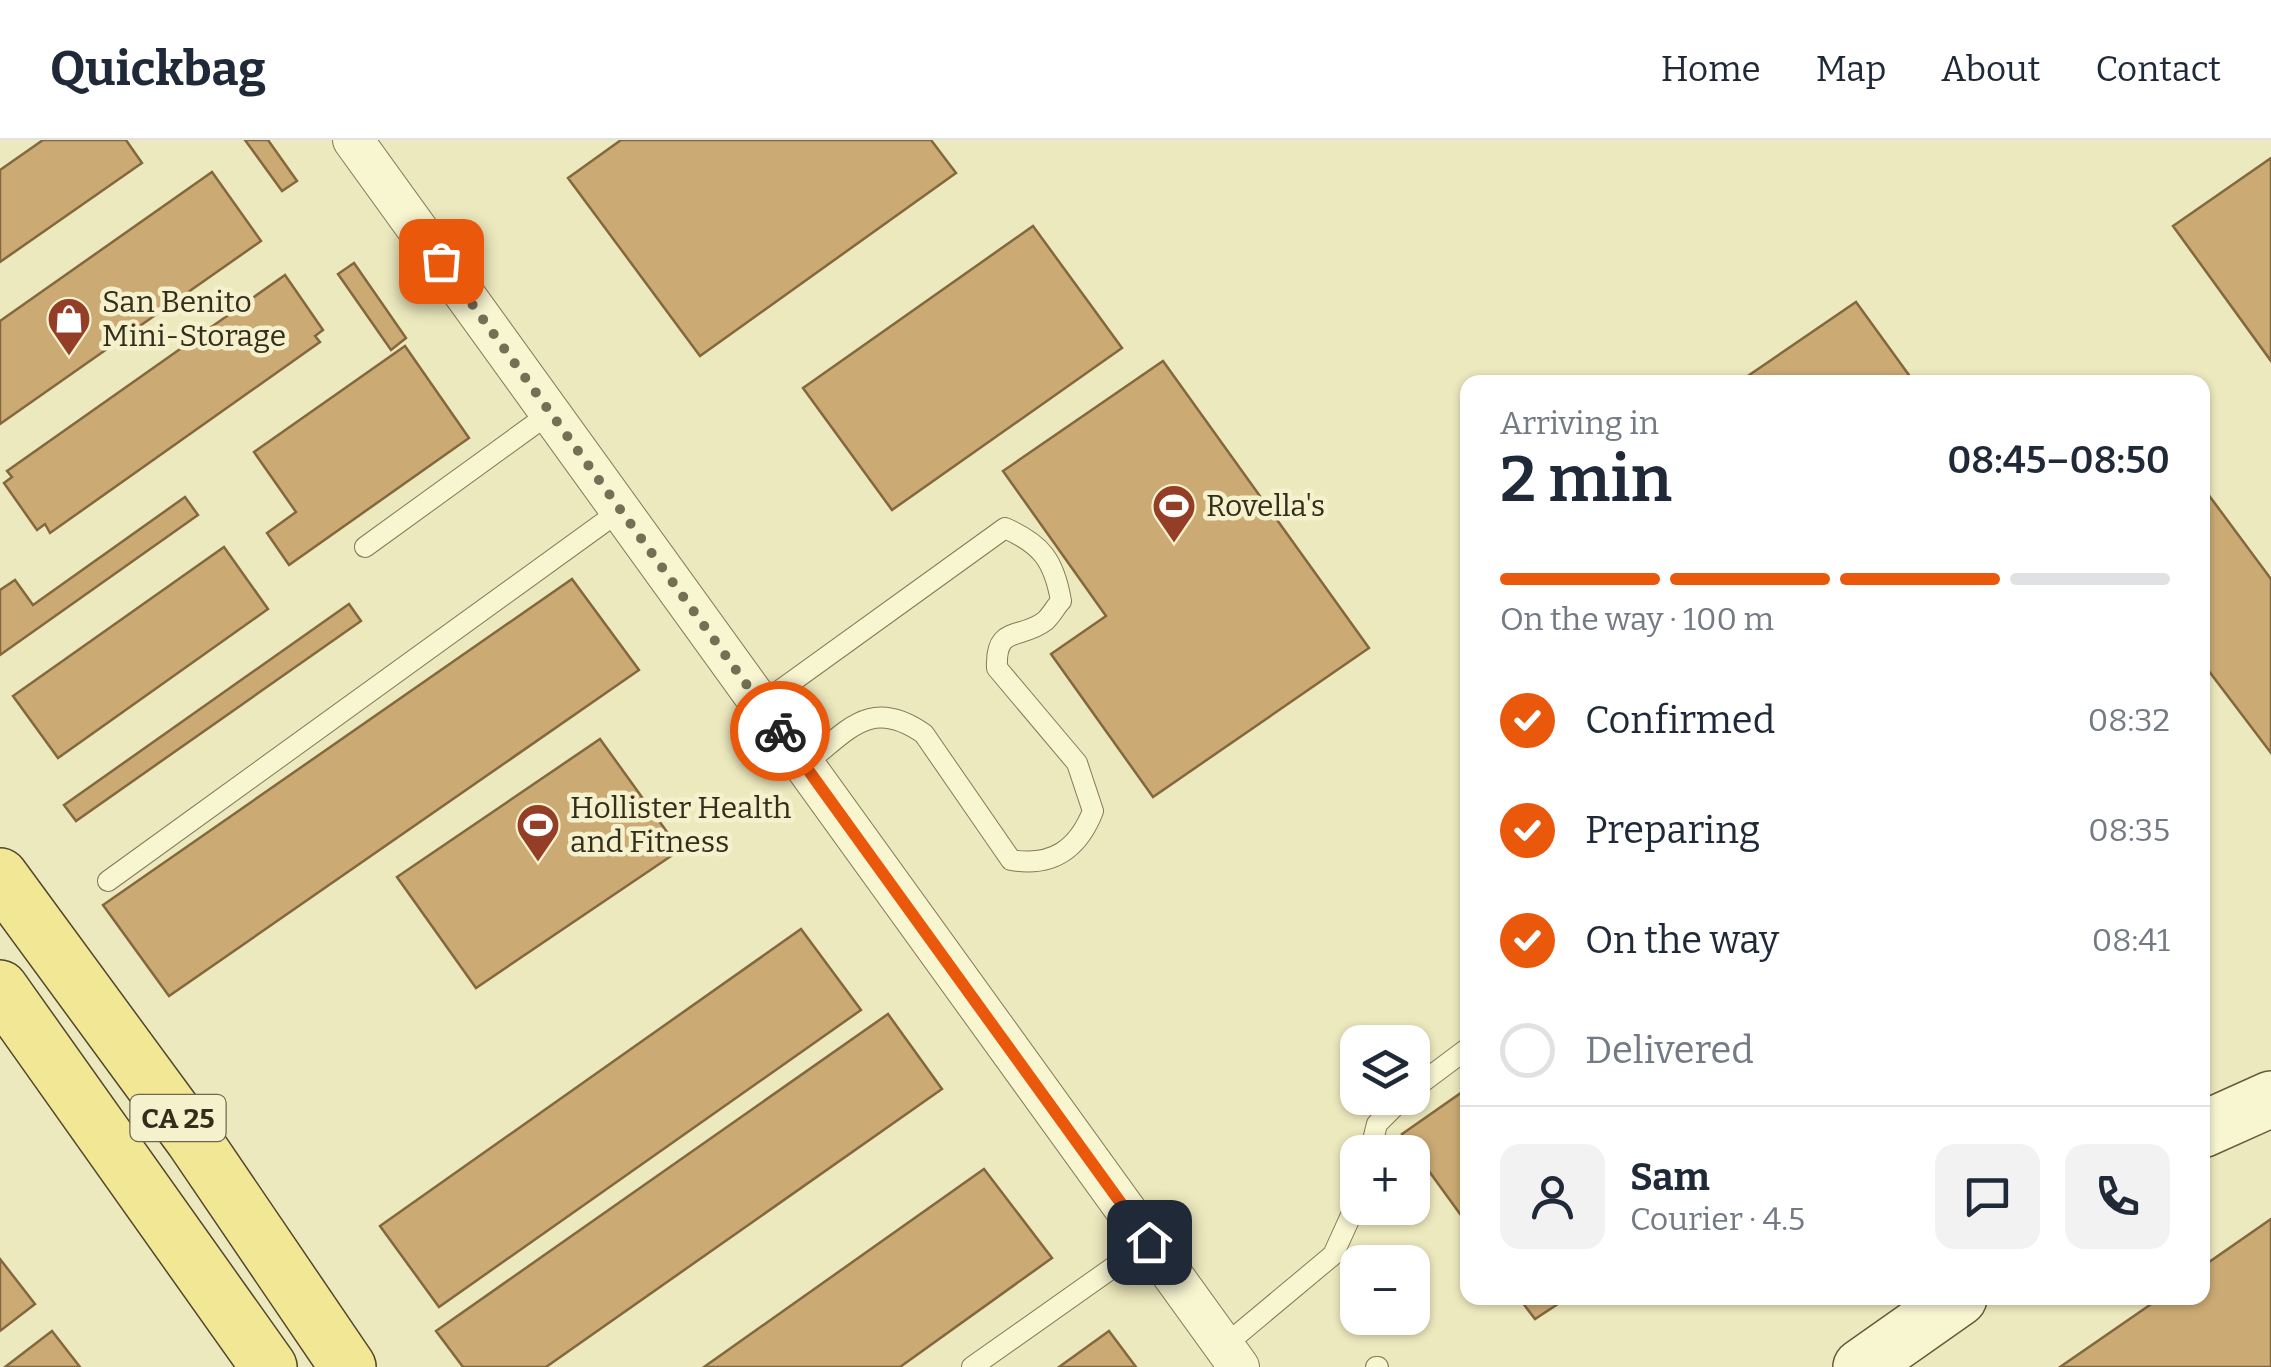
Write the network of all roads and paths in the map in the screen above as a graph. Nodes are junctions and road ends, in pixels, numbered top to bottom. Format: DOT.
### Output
graph roads {
  1 [pos="354,140"];
  2 [pos="550,413"];
  3 [pos="621,510"];
  4 [pos="365,547"];
  5 [pos="761,704"];
  6 [pos="804,764"];
  7 [pos="0,876"];
  8 [pos="108,881"];
  9 [pos="0,988"];
  10 [pos="1460,1054"];
  11 [pos="1430,1076"];
  12 [pos="2271,1099"];
  13 [pos="2210,1126"];
  14 [pos="1347,1225"];
  15 [pos="1149,1242"];
  16 [pos="1949,1305"];
  17 [pos="1231,1356"];
  18 [pos="269,1367"];
  19 [pos="348,1367"];
  20 [pos="972,1367"];
  21 [pos="1861,1367"];
  1 -- 2 [label="street"];
  2 -- 3 [label="street"];
  2 -- 4 [label="lane"];
  3 -- 5 [label="street"];
  3 -- 8 [label="lane"];
  5 -- 6 [label="street"];
  5 -- 6 [label="lane"];
  6 -- 15 [label="street"];
  7 -- 19 [label="main road, CA 25"];
  9 -- 18 [label="main road, CA 25"];
  10 -- 11 [label="lane"];
  12 -- 13 [label="street"];
  14 -- 17 [label="lane"];
  15 -- 17 [label="street"];
  15 -- 20 [label="lane"];
  16 -- 21 [label="street"];
}
